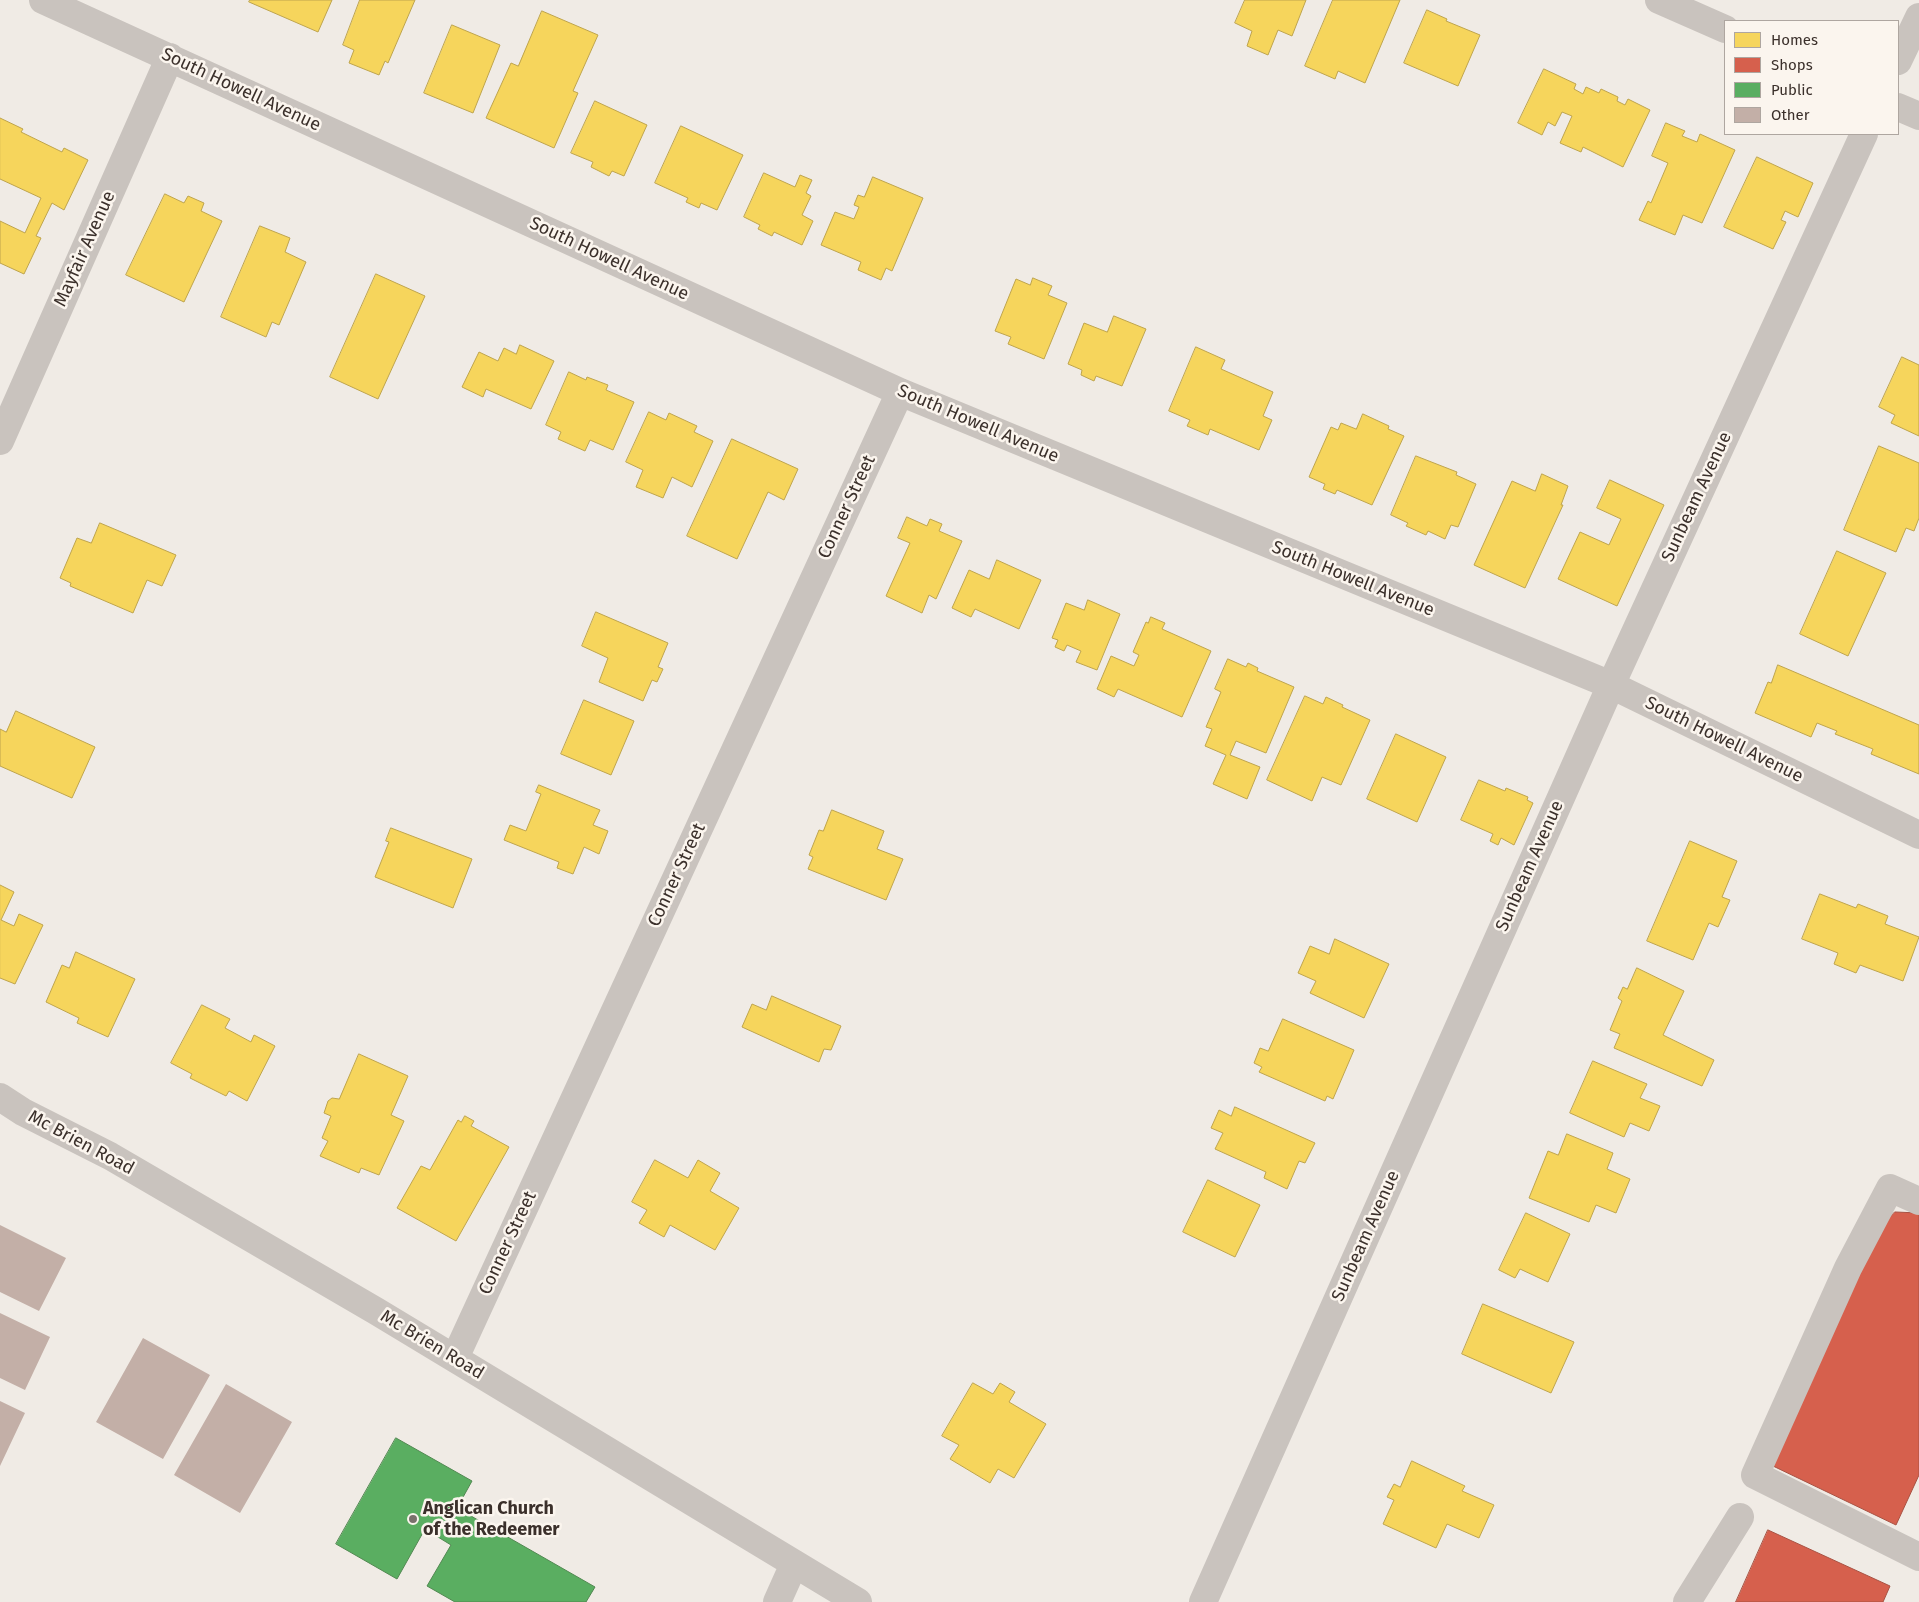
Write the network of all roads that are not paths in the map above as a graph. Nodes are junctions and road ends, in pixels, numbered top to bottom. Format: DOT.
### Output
graph roads {
  1 [pos="43,0"];
  2 [pos="1659,0"];
  3 [pos="1919,17"];
  4 [pos="1724,30"];
  5 [pos="170,57"];
  6 [pos="1899,59"];
  7 [pos="1899,107"];
  8 [pos="1919,116"];
  9 [pos="1864,135"];
  10 [pos="900,392"];
  11 [pos="0,441"];
  12 [pos="1611,685"];
  13 [pos="1919,835"];
  14 [pos="0,1097"];
  15 [pos="1919,1201"];
  16 [pos="455,1358"];
  17 [pos="1740,1517"];
  18 [pos="1919,1557"];
  19 [pos="794,1564"];
  20 [pos="778,1602"];
  21 [pos="858,1602"];
  22 [pos="1203,1602"];
  23 [pos="1687,1602"];
  1 -- 5 [label="street, South Howell Avenue"];
  2 -- 4 [label="street"];
  3 -- 6 [label="street"];
  5 -- 10 [label="street, South Howell Avenue"];
  5 -- 11 [label="street, Mayfair Avenue"];
  7 -- 8 [label="street"];
  9 -- 12 [label="street, Sunbeam Avenue"];
  10 -- 12 [label="street, South Howell Avenue"];
  10 -- 16 [label="street, Conner Street"];
  12 -- 13 [label="street, South Howell Avenue"];
  12 -- 22 [label="street, Sunbeam Avenue"];
  14 -- 16 [label="street, Mc Brien Road"];
  15 -- 18 [label="street"];
  16 -- 19 [label="street, Mc Brien Road"];
  17 -- 23 [label="street"];
  19 -- 20 [label="street"];
  19 -- 21 [label="street, Mc Brien Road"];
}
